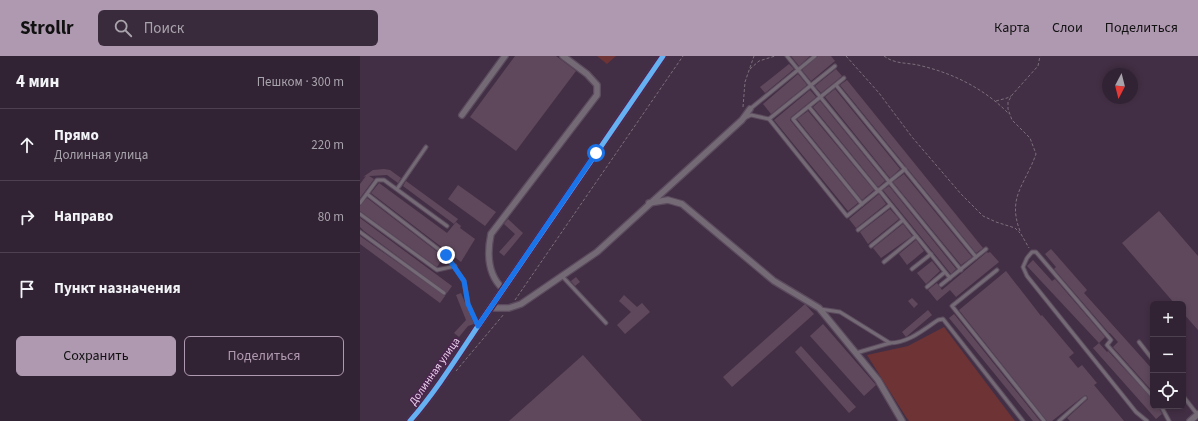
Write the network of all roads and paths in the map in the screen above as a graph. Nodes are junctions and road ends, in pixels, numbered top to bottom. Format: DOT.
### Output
graph roads {
  1 [pos="505,56"];
  2 [pos="563,56"];
  3 [pos="663,56"];
  4 [pos="683,56"];
  5 [pos="754,56"];
  6 [pos="775,56"];
  7 [pos="787,56"];
  8 [pos="815,56"];
  9 [pos="846,56"];
  10 [pos="884,56"];
  11 [pos="1040,56"];
  12 [pos="835,66"];
  13 [pos="798,70"];
  14 [pos="746,78"];
  15 [pos="844,78"];
  16 [pos="811,85"];
  17 [pos="836,85"];
  18 [pos="1012,95"];
  19 [pos="821,97"];
  20 [pos="994,100"];
  21 [pos="809,106"];
  22 [pos="750,109"];
  23 [pos="462,115"];
  24 [pos="1011,116"];
  25 [pos="742,120"];
  26 [pos="769,120"];
  27 [pos="426,147"];
  28 [pos="905,169"];
  29 [pos="889,182"];
  30 [pos="396,189"];
  31 [pos="878,191"];
  32 [pos="367,194"];
  33 [pos="650,202"];
  34 [pos="360,203"];
  35 [pos="862,204"];
  36 [pos="890,204"];
  37 [pos="360,214"];
  38 [pos="903,220"];
  39 [pos="447,226"];
  40 [pos="858,230"];
  41 [pos="360,232"];
  42 [pos="1020,233"];
  43 [pos="916,236"];
  44 [pos="871,246"];
  45 [pos="986,249"];
  46 [pos="1032,252"];
  47 [pos="931,254"];
  48 [pos="976,257"];
  49 [pos="884,262"];
  50 [pos="455,266"];
  51 [pos="912,269"];
  52 [pos="961,270"];
  53 [pos="997,270"];
  54 [pos="945,272"];
  55 [pos="562,276"];
  56 [pos="950,278"];
  57 [pos="941,285"];
  58 [pos="927,286"];
  59 [pos="503,289"];
  60 [pos="444,293"];
  61 [pos="491,308"];
  62 [pos="509,308"];
  63 [pos="819,308"];
  64 [pos="606,323"];
  65 [pos="478,326"];
  66 [pos="1139,342"];
  67 [pos="890,343"];
  68 [pos="856,353"];
  69 [pos="1150,356"];
  70 [pos="454,373"];
  71 [pos="1150,394"];
  72 [pos="1085,398"];
  73 [pos="1186,400"];
  74 [pos="1163,409"];
  75 [pos="1198,414"];
  76 [pos="410,421"];
  77 [pos="902,421"];
  78 [pos="1023,421"];
  79 [pos="1044,421"];
  80 [pos="1059,421"];
  81 [pos="1147,421"];
  82 [pos="1169,421"];
  83 [pos="1190,421"];
  1 -- 23 [label="street"];
  2 -- 59 [label="street"];
  3 -- 59 [label="street, Долинная улица"];
  4 -- 62 [label="path"];
  5 -- 14 [label="path"];
  6 -- 14 [label="path"];
  7 -- 13 [label="lane"];
  8 -- 13 [label="lane"];
  9 -- 42 [label="path"];
  10 -- 20 [label="path"];
  11 -- 18 [label="path"];
  12 -- 16 [label="lane"];
  13 -- 16 [label="lane"];
  13 -- 22 [label="lane"];
  14 -- 25 [label="path"];
  15 -- 17 [label="lane"];
  16 -- 19 [label="lane"];
  16 -- 26 [label="lane"];
  17 -- 19 [label="lane"];
  17 -- 28 [label="lane"];
  18 -- 20 [label="path"];
  18 -- 24 [label="path"];
  19 -- 21 [label="lane"];
  19 -- 29 [label="lane"];
  20 -- 24 [label="path"];
  21 -- 31 [label="lane"];
  21 -- 35 [label="lane"];
  22 -- 25 [label="street"];
  24 -- 42 [label="path"];
  25 -- 26 [label="lane"];
  25 -- 33 [label="street"];
  26 -- 35 [label="lane"];
  27 -- 30 [label="lane"];
  28 -- 29 [label="lane"];
  28 -- 48 [label="lane"];
  29 -- 31 [label="lane"];
  29 -- 52 [label="lane"];
  30 -- 32 [label="lane"];
  30 -- 39 [label="lane"];
  31 -- 35 [label="lane"];
  31 -- 36 [label="lane"];
  32 -- 34 [label="lane"];
  32 -- 50 [label="lane"];
  33 -- 55 [label="street"];
  33 -- 63 [label="street"];
  36 -- 38 [label="lane"];
  36 -- 40 [label="lane"];
  37 -- 50 [label="lane"];
  38 -- 43 [label="lane"];
  38 -- 44 [label="lane"];
  41 -- 60 [label="lane"];
  42 -- 46 [label="path"];
  43 -- 47 [label="lane"];
  43 -- 49 [label="lane"];
  45 -- 48 [label="lane"];
  46 -- 71 [label="lane"];
  46 -- 81 [label="lane"];
  47 -- 51 [label="lane"];
  47 -- 54 [label="lane"];
  48 -- 52 [label="lane"];
  50 -- 65 [label="lane"];
  52 -- 56 [label="lane"];
  53 -- 79 [label="lane"];
  54 -- 56 [label="lane"];
  54 -- 58 [label="lane"];
  55 -- 62 [label="street"];
  55 -- 64 [label="lane"];
  56 -- 57 [label="lane"];
  59 -- 61 [label="street, Долинная улица"];
  61 -- 62 [label="street"];
  61 -- 65 [label="street, Долинная улица"];
  62 -- 70 [label="path"];
  63 -- 67 [label="lane"];
  63 -- 68 [label="street"];
  65 -- 76 [label="street, Долинная улица"];
  66 -- 69 [label="lane"];
  67 -- 68 [label="lane"];
  67 -- 78 [label="lane"];
  68 -- 77 [label="street"];
  72 -- 80 [label="lane"];
  73 -- 75 [label="lane"];
  74 -- 82 [label="lane"];
  75 -- 83 [label="street"];
}
